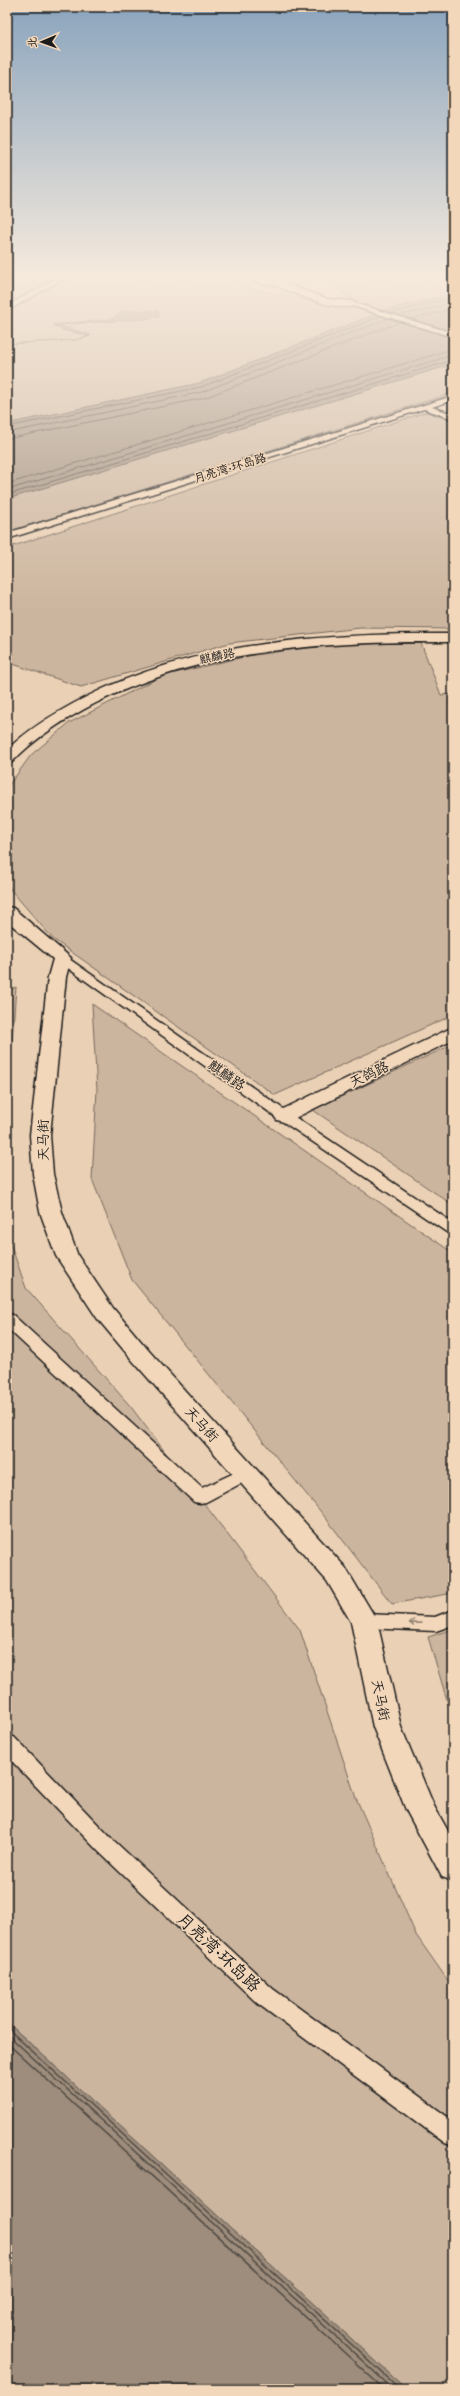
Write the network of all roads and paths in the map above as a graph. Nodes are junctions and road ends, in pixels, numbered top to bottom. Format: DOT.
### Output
graph roads {
  1 [pos="453,398"];
  2 [pos="425,407"];
  3 [pos="453,417"];
  4 [pos="7,536"];
  5 [pos="453,638"];
  6 [pos="7,759"];
  7 [pos="7,912"];
  8 [pos="62,958"];
  9 [pos="453,1033"];
  10 [pos="284,1116"];
  11 [pos="453,1230"];
  12 [pos="7,1319"];
  13 [pos="247,1473"];
  14 [pos="453,1617"];
  15 [pos="364,1621"];
  16 [pos="7,1743"];
  17 [pos="453,1868"];
  18 [pos="453,2135"];
  1 -- 2 [label="street, 月亮湾·环岛路"];
  2 -- 3 [label="street"];
  2 -- 4 [label="street, 月亮湾·环岛路"];
  5 -- 6 [label="street, 麒麟路"];
  7 -- 8 [label="street, 麒麟路"];
  8 -- 10 [label="street, 麒麟路"];
  8 -- 13 [label="street, 天马街"];
  9 -- 10 [label="street, 天鸽路"];
  10 -- 11 [label="street, 麒麟路"];
  12 -- 13 [label="street"];
  13 -- 15 [label="street, 天马街"];
  14 -- 15 [label="street, one-way"];
  15 -- 17 [label="street, 天马街"];
  16 -- 18 [label="street, 月亮湾·环岛路"];
}
